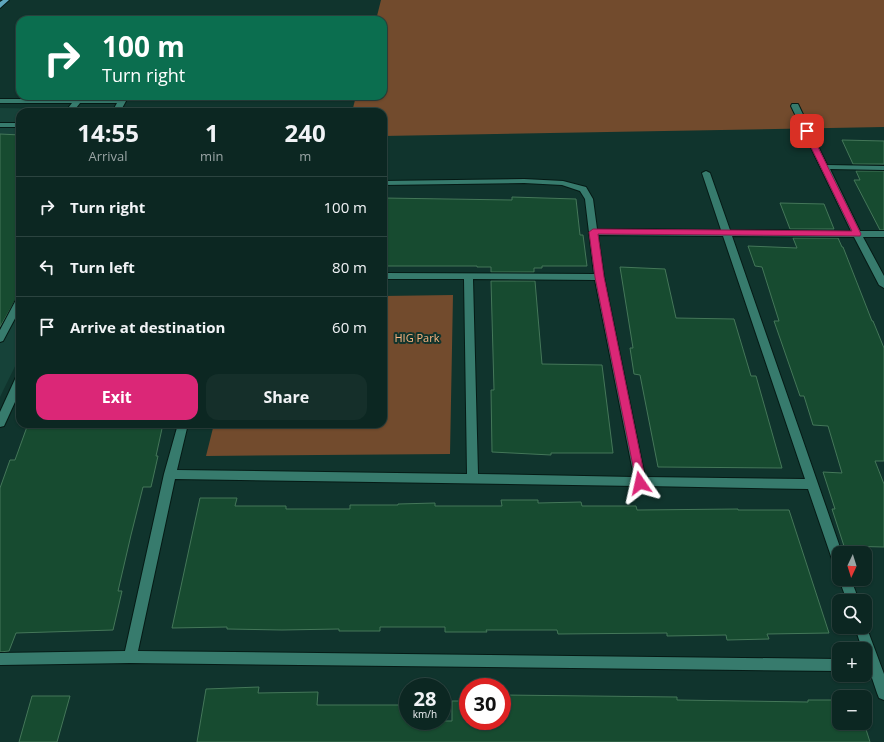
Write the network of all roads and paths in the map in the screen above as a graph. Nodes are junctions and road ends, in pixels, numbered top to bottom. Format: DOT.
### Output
graph roads {
  1 [pos="6,0"];
  2 [pos="0,6"];
  3 [pos="0,101"];
  4 [pos="78,101"];
  5 [pos="795,106"];
  6 [pos="72,108"];
  7 [pos="118,108"];
  8 [pos="0,125"];
  9 [pos="16,125"];
  10 [pos="824,168"];
  11 [pos="884,168"];
  12 [pos="706,173"];
  13 [pos="387,183"];
  14 [pos="593,232"];
  15 [pos="726,233"];
  16 [pos="857,234"];
  17 [pos="884,234"];
  18 [pos="387,276"];
  19 [pos="468,276"];
  20 [pos="599,277"];
  21 [pos="884,285"];
  22 [pos="16,308"];
  23 [pos="0,339"];
  24 [pos="16,389"];
  25 [pos="0,423"];
  26 [pos="182,428"];
  27 [pos="170,474"];
  28 [pos="473,479"];
  29 [pos="640,483"];
  30 [pos="813,484"];
  31 [pos="834,546"];
  32 [pos="130,657"];
  33 [pos="0,659"];
  34 [pos="832,665"];
  35 [pos="872,669"];
  36 [pos="884,693"];
  1 -- 2 [label="main road"];
  3 -- 4 [label="street"];
  4 -- 6 [label="street"];
  4 -- 7 [label="street"];
  5 -- 10 [label="street"];
  8 -- 9 [label="street"];
  10 -- 11 [label="street"];
  10 -- 16 [label="street"];
  12 -- 15 [label="street"];
  13 -- 14 [label="street"];
  14 -- 15 [label="street"];
  14 -- 20 [label="street"];
  15 -- 16 [label="street"];
  15 -- 30 [label="street"];
  16 -- 17 [label="street"];
  16 -- 21 [label="street"];
  18 -- 19 [label="street"];
  19 -- 20 [label="street"];
  19 -- 28 [label="street"];
  20 -- 29 [label="street"];
  22 -- 23 [label="street"];
  24 -- 25 [label="street"];
  26 -- 27 [label="street"];
  27 -- 28 [label="street"];
  27 -- 32 [label="street"];
  28 -- 29 [label="street"];
  29 -- 30 [label="street"];
  30 -- 31 [label="street"];
  32 -- 33 [label="street"];
  32 -- 34 [label="street"];
  35 -- 36 [label="street"];
}
